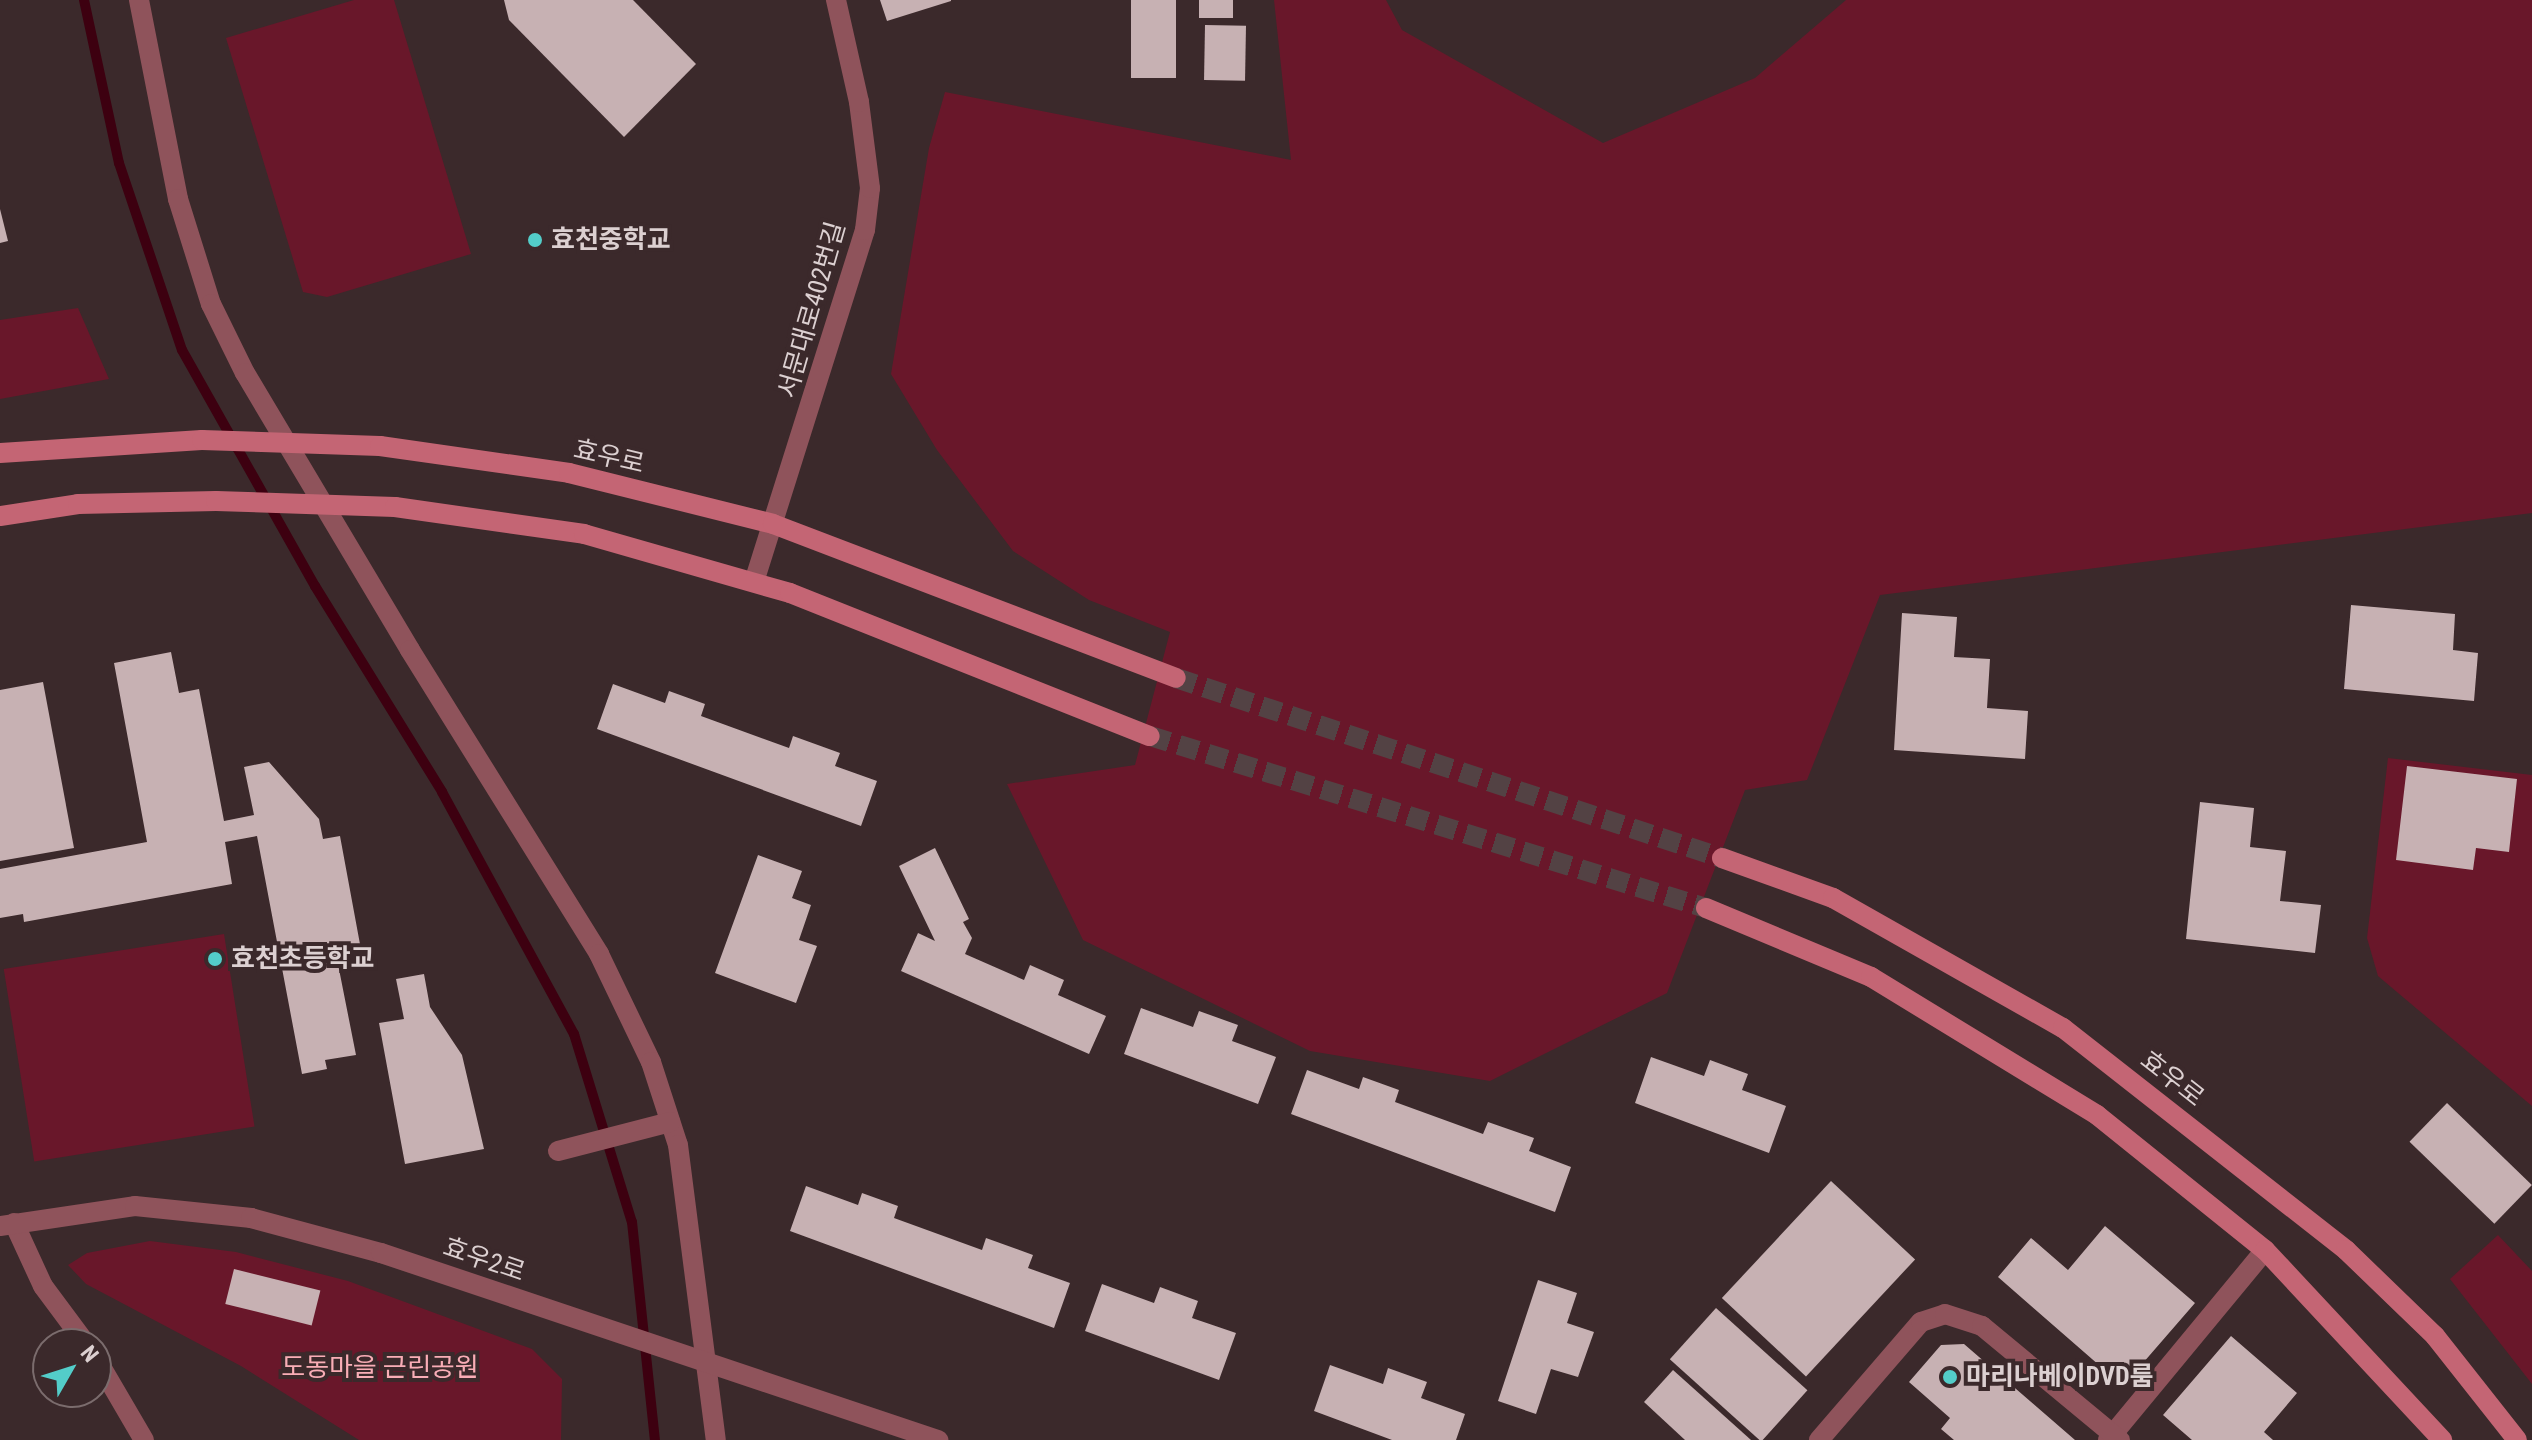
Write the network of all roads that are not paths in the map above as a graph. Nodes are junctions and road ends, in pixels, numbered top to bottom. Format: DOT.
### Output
graph roads {
  1 [pos="139,0"];
  2 [pos="836,0"];
  3 [pos="0,453"];
  4 [pos="0,516"];
  5 [pos="773,524"];
  6 [pos="754,582"];
  7 [pos="1176,678"];
  8 [pos="1150,736"];
  9 [pos="1722,858"];
  10 [pos="1706,908"];
  11 [pos="670,1122"];
  12 [pos="566,1148"];
  13 [pos="7,1225"];
  14 [pos="2265,1250"];
  15 [pos="74,1328"];
  16 [pos="112,1385"];
  17 [pos="2114,1438"];
  18 [pos="715,1439"];
  19 [pos="144,1440"];
  20 [pos="938,1440"];
  21 [pos="1819,1440"];
  22 [pos="2442,1440"];
  23 [pos="2517,1440"];
  1 -- 11 [label="street"];
  2 -- 5 [label="street, 서문대로402번길"];
  3 -- 5 [label="main road, 효우로"];
  4 -- 6 [label="main road"];
  5 -- 6 [label="street, 서문대로402번길"];
  5 -- 7 [label="main road, 효우로"];
  6 -- 8 [label="main road"];
  9 -- 23 [label="main road, 효우로"];
  10 -- 14 [label="main road"];
  11 -- 12 [label="street"];
  11 -- 18 [label="street"];
  13 -- 15 [label="street"];
  13 -- 20 [label="street, 효우2로"];
  14 -- 17 [label="street"];
  14 -- 22 [label="main road"];
  16 -- 19 [label="street"];
  17 -- 21 [label="street"];
}
